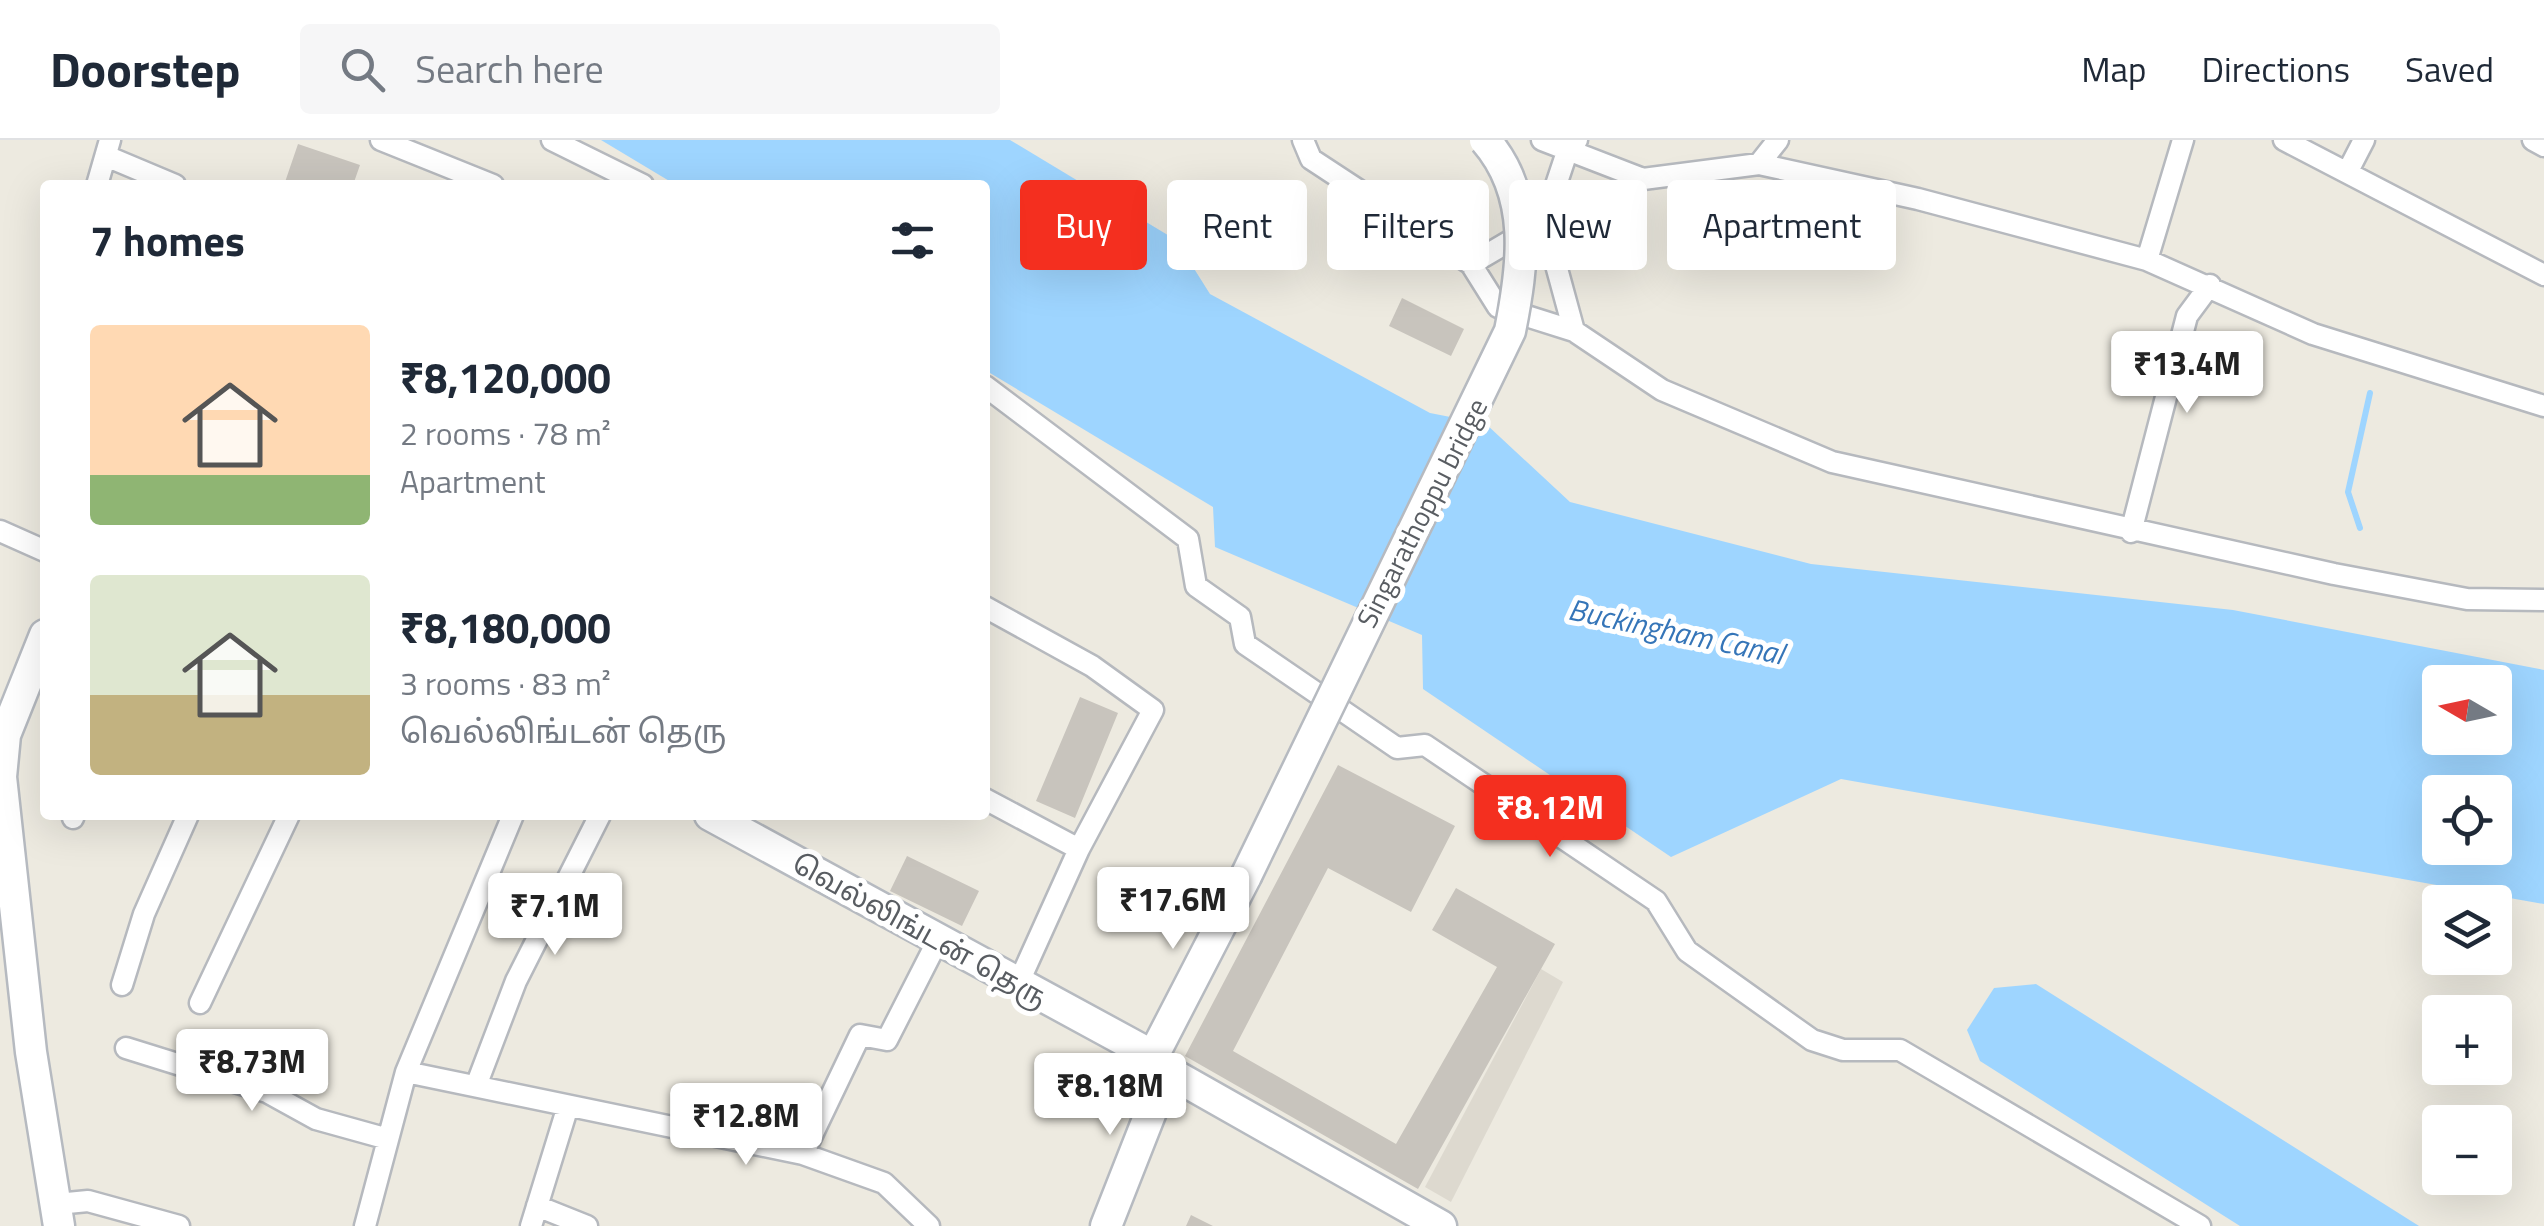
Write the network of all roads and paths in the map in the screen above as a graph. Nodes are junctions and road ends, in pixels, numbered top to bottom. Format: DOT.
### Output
graph roads {
  1 [pos="381,140"];
  2 [pos="552,140"];
  3 [pos="1302,140"];
  4 [pos="1485,140"];
  5 [pos="1542,140"];
  6 [pos="1778,140"];
  7 [pos="2184,140"];
  8 [pos="2284,140"];
  9 [pos="2364,140"];
  10 [pos="2533,140"];
  11 [pos="1572,146"];
  12 [pos="2544,146"];
  13 [pos="108,148"];
  14 [pos="1759,164"];
  15 [pos="2348,171"];
  16 [pos="98,180"];
  17 [pos="166,180"];
  18 [pos="481,180"];
  19 [pos="633,180"];
  20 [pos="1343,180"];
  21 [pos="1559,180"];
  22 [pos="2147,260"];
  23 [pos="1476,270"];
  24 [pos="1557,270"];
  25 [pos="2544,274"];
  26 [pos="2210,284"];
  27 [pos="1574,331"];
  28 [pos="990,390"];
  29 [pos="2544,406"];
  30 [pos="0,531"];
  31 [pos="2132,532"];
  32 [pos="40,548"];
  33 [pos="2544,600"];
  34 [pos="990,610"];
  35 [pos="40,648"];
  36 [pos="1,777"];
  37 [pos="990,801"];
  38 [pos="186,820"];
  39 [pos="288,820"];
  40 [pos="512,820"];
  41 [pos="597,820"];
  42 [pos="719,820"];
  43 [pos="1079,849"];
  44 [pos="938,940"];
  45 [pos="1018,984"];
  46 [pos="122,986"];
  47 [pos="200,1004"];
  48 [pos="126,1048"];
  49 [pos="1160,1064"];
  50 [pos="406,1072"];
  51 [pos="476,1086"];
  52 [pos="568,1106"];
  53 [pos="388,1140"];
  54 [pos="803,1154"];
  55 [pos="58,1215"];
  56 [pos="534,1216"];
  57 [pos="178,1226"];
  58 [pos="365,1226"];
  59 [pos="586,1226"];
  60 [pos="929,1226"];
  61 [pos="1106,1226"];
  62 [pos="1441,1226"];
  63 [pos="2200,1226"];
  1 -- 18 [label="street"];
  2 -- 19 [label="street"];
  3 -- 20 [label="street"];
  4 -- 49 [label="main road, Singarathoppu bridge, bridge"];
  5 -- 11 [label="street"];
  6 -- 14 [label="street"];
  7 -- 22 [label="street"];
  8 -- 15 [label="street"];
  9 -- 15 [label="street"];
  10 -- 12 [label="street"];
  11 -- 14 [label="street"];
  11 -- 21 [label="street"];
  13 -- 16 [label="street"];
  13 -- 17 [label="street"];
  14 -- 22 [label="street"];
  15 -- 25 [label="street"];
  22 -- 26 [label="street"];
  23 -- 27 [label="street"];
  24 -- 27 [label="street"];
  26 -- 29 [label="street"];
  26 -- 31 [label="street"];
  27 -- 31 [label="street"];
  28 -- 63 [label="street"];
  30 -- 32 [label="street"];
  31 -- 33 [label="street"];
  34 -- 43 [label="street"];
  35 -- 36 [label="main road"];
  36 -- 55 [label="main road"];
  37 -- 43 [label="street"];
  38 -- 46 [label="street"];
  39 -- 47 [label="street"];
  40 -- 50 [label="street"];
  41 -- 51 [label="street"];
  42 -- 44 [label="main road, வெல்லிங்டன் தெரு"];
  43 -- 45 [label="street"];
  44 -- 45 [label="main road, வெல்லிங்டன் தெரு"];
  44 -- 54 [label="street"];
  45 -- 49 [label="main road, வெல்லிங்டன் தெரு"];
  48 -- 53 [label="street"];
  49 -- 61 [label="main road, Singarathoppu bridge"];
  49 -- 62 [label="main road, வெல்லிங்டன் தெரு"];
  50 -- 51 [label="street"];
  50 -- 53 [label="street"];
  51 -- 52 [label="street"];
  52 -- 54 [label="street"];
  52 -- 56 [label="street"];
  53 -- 58 [label="street"];
  54 -- 60 [label="street"];
  55 -- 57 [label="street"];
  56 -- 59 [label="street"];
}
